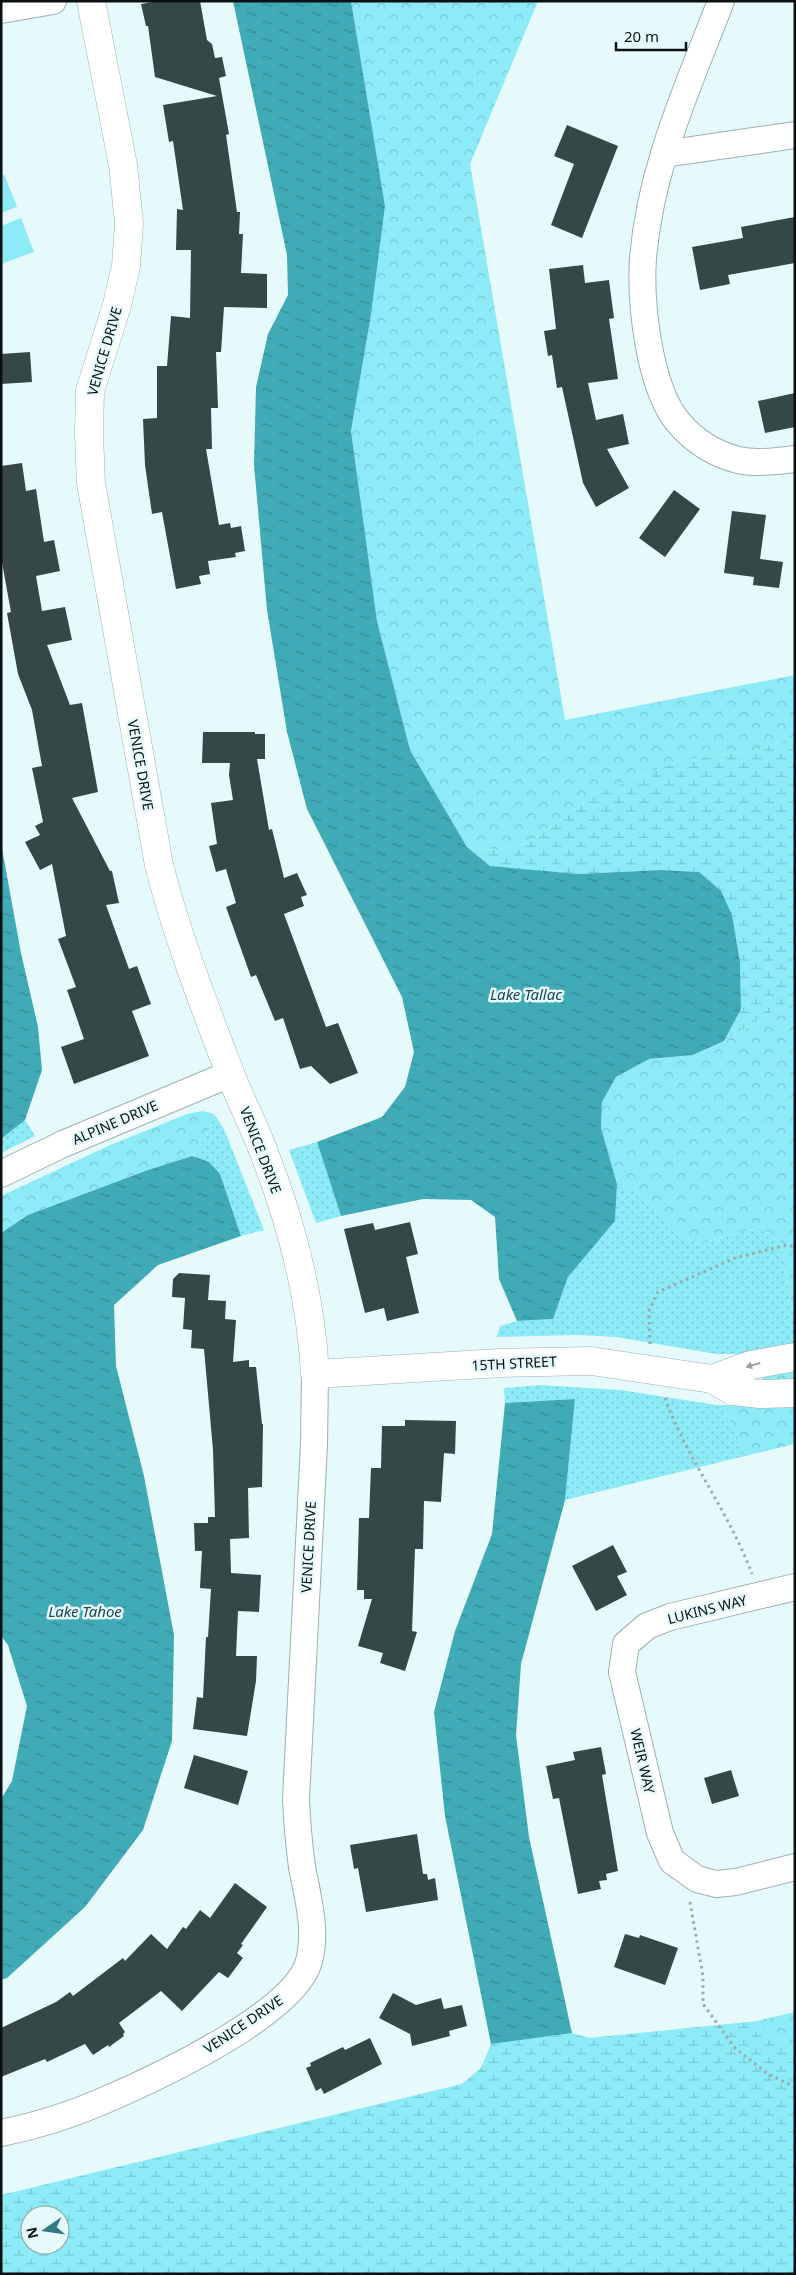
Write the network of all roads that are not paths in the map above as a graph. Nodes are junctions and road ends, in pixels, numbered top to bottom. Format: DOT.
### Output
graph roads {
  1 [pos="53,1"];
  2 [pos="91,1"];
  3 [pos="721,1"];
  4 [pos="1,10"];
  5 [pos="795,135"];
  6 [pos="664,154"];
  7 [pos="795,459"];
  8 [pos="230,1074"];
  9 [pos="1,1174"];
  10 [pos="795,1356"];
  11 [pos="315,1374"];
  12 [pos="712,1379"];
  13 [pos="795,1393"];
  14 [pos="795,1587"];
  15 [pos="626,1644"];
  16 [pos="795,1867"];
  17 [pos="1,2133"];
  1 -- 4 [label="street"];
  2 -- 8 [label="street, VENICE DRIVE"];
  3 -- 6 [label="street"];
  5 -- 6 [label="street"];
  6 -- 7 [label="street"];
  8 -- 9 [label="street, ALPINE DRIVE"];
  8 -- 11 [label="street, VENICE DRIVE"];
  10 -- 12 [label="street, 15TH STREET, one-way"];
  11 -- 12 [label="street, 15TH STREET"];
  11 -- 17 [label="street, VENICE DRIVE"];
  12 -- 13 [label="street, 15TH STREET"];
  14 -- 15 [label="street, LUKINS WAY"];
  15 -- 16 [label="street, WEIR WAY"];
}
